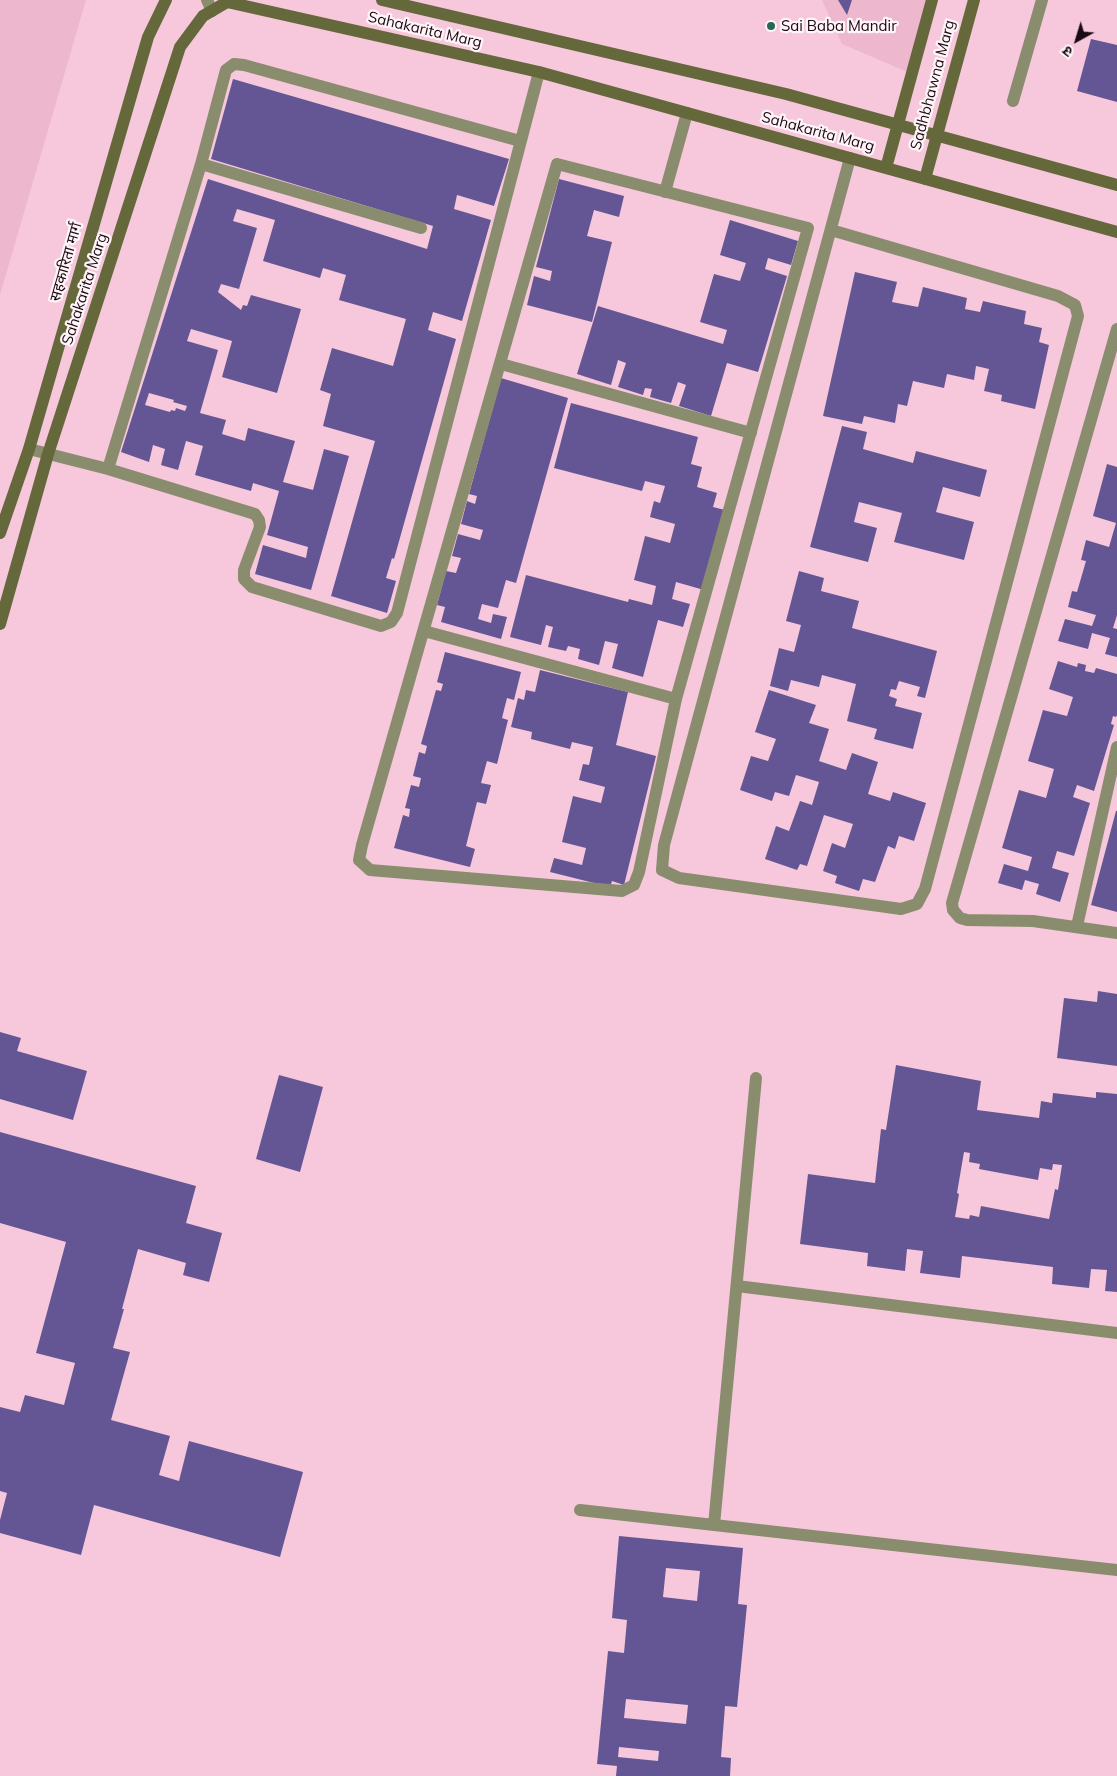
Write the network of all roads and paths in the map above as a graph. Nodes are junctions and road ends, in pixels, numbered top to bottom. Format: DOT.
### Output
graph roads {
  1 [pos="166,0"];
  2 [pos="382,0"];
  3 [pos="932,0"];
  4 [pos="974,0"];
  5 [pos="1042,0"];
  6 [pos="209,5"];
  7 [pos="539,72"];
  8 [pos="1012,101"];
  9 [pos="686,113"];
  10 [pos="897,125"];
  11 [pos="936,136"];
  12 [pos="520,141"];
  13 [pos="850,158"];
  14 [pos="201,164"];
  15 [pos="886,168"];
  16 [pos="925,179"];
  17 [pos="1117,185"];
  18 [pos="665,192"];
  19 [pos="421,228"];
  20 [pos="831,230"];
  21 [pos="1117,232"];
  22 [pos="1117,329"];
  23 [pos="500,364"];
  24 [pos="751,433"];
  25 [pos="29,449"];
  26 [pos="48,454"];
  27 [pos="108,469"];
  28 [pos="0,533"];
  29 [pos="0,624"];
  30 [pos="424,631"];
  31 [pos="676,699"];
  32 [pos="1117,747"];
  33 [pos="1077,926"];
  34 [pos="1117,933"];
  35 [pos="756,1078"];
  36 [pos="737,1286"];
  37 [pos="1117,1333"];
  38 [pos="580,1510"];
  39 [pos="714,1525"];
  40 [pos="1117,1570"];
  1 -- 25 [label="street, सहकारिता मार्ग"];
  2 -- 10 [label="street, Sahakarita Marg"];
  3 -- 10 [label="street, Sadhbhawna Marg"];
  4 -- 11 [label="street, Sadhbhawna Marg"];
  5 -- 8 [label="street"];
  6 -- 7 [label="street, Sahakarita Marg"];
  6 -- 26 [label="street, Sahakarita Marg"];
  7 -- 9 [label="street, Sahakarita Marg"];
  7 -- 12 [label="street"];
  9 -- 13 [label="street, Sahakarita Marg"];
  9 -- 18 [label="street"];
  10 -- 11 [label="street, Sahakarita Marg"];
  10 -- 15 [label="street, Sadhbhawna Marg"];
  11 -- 16 [label="street, Sadhbhawna Marg"];
  11 -- 17 [label="street, Sahakarita Marg"];
  12 -- 14 [label="street"];
  12 -- 27 [label="street"];
  13 -- 15 [label="street, Sahakarita Marg"];
  13 -- 20 [label="street"];
  14 -- 19 [label="street"];
  14 -- 27 [label="street"];
  15 -- 16 [label="street, Sahakarita Marg"];
  16 -- 21 [label="street, Sahakarita Marg"];
  18 -- 23 [label="street"];
  18 -- 24 [label="street"];
  20 -- 20 [label="street"];
  22 -- 33 [label="street"];
  23 -- 24 [label="street"];
  23 -- 30 [label="street"];
  24 -- 31 [label="street"];
  25 -- 26 [label="street"];
  25 -- 28 [label="street, सहकारिता मार्ग"];
  26 -- 27 [label="street"];
  26 -- 29 [label="street, Sahakarita Marg"];
  30 -- 31 [label="street"];
  30 -- 31 [label="street"];
  32 -- 33 [label="street"];
  33 -- 34 [label="street"];
  35 -- 36 [label="street"];
  36 -- 37 [label="street"];
  36 -- 39 [label="street"];
  38 -- 39 [label="street"];
  39 -- 40 [label="street"];
}
